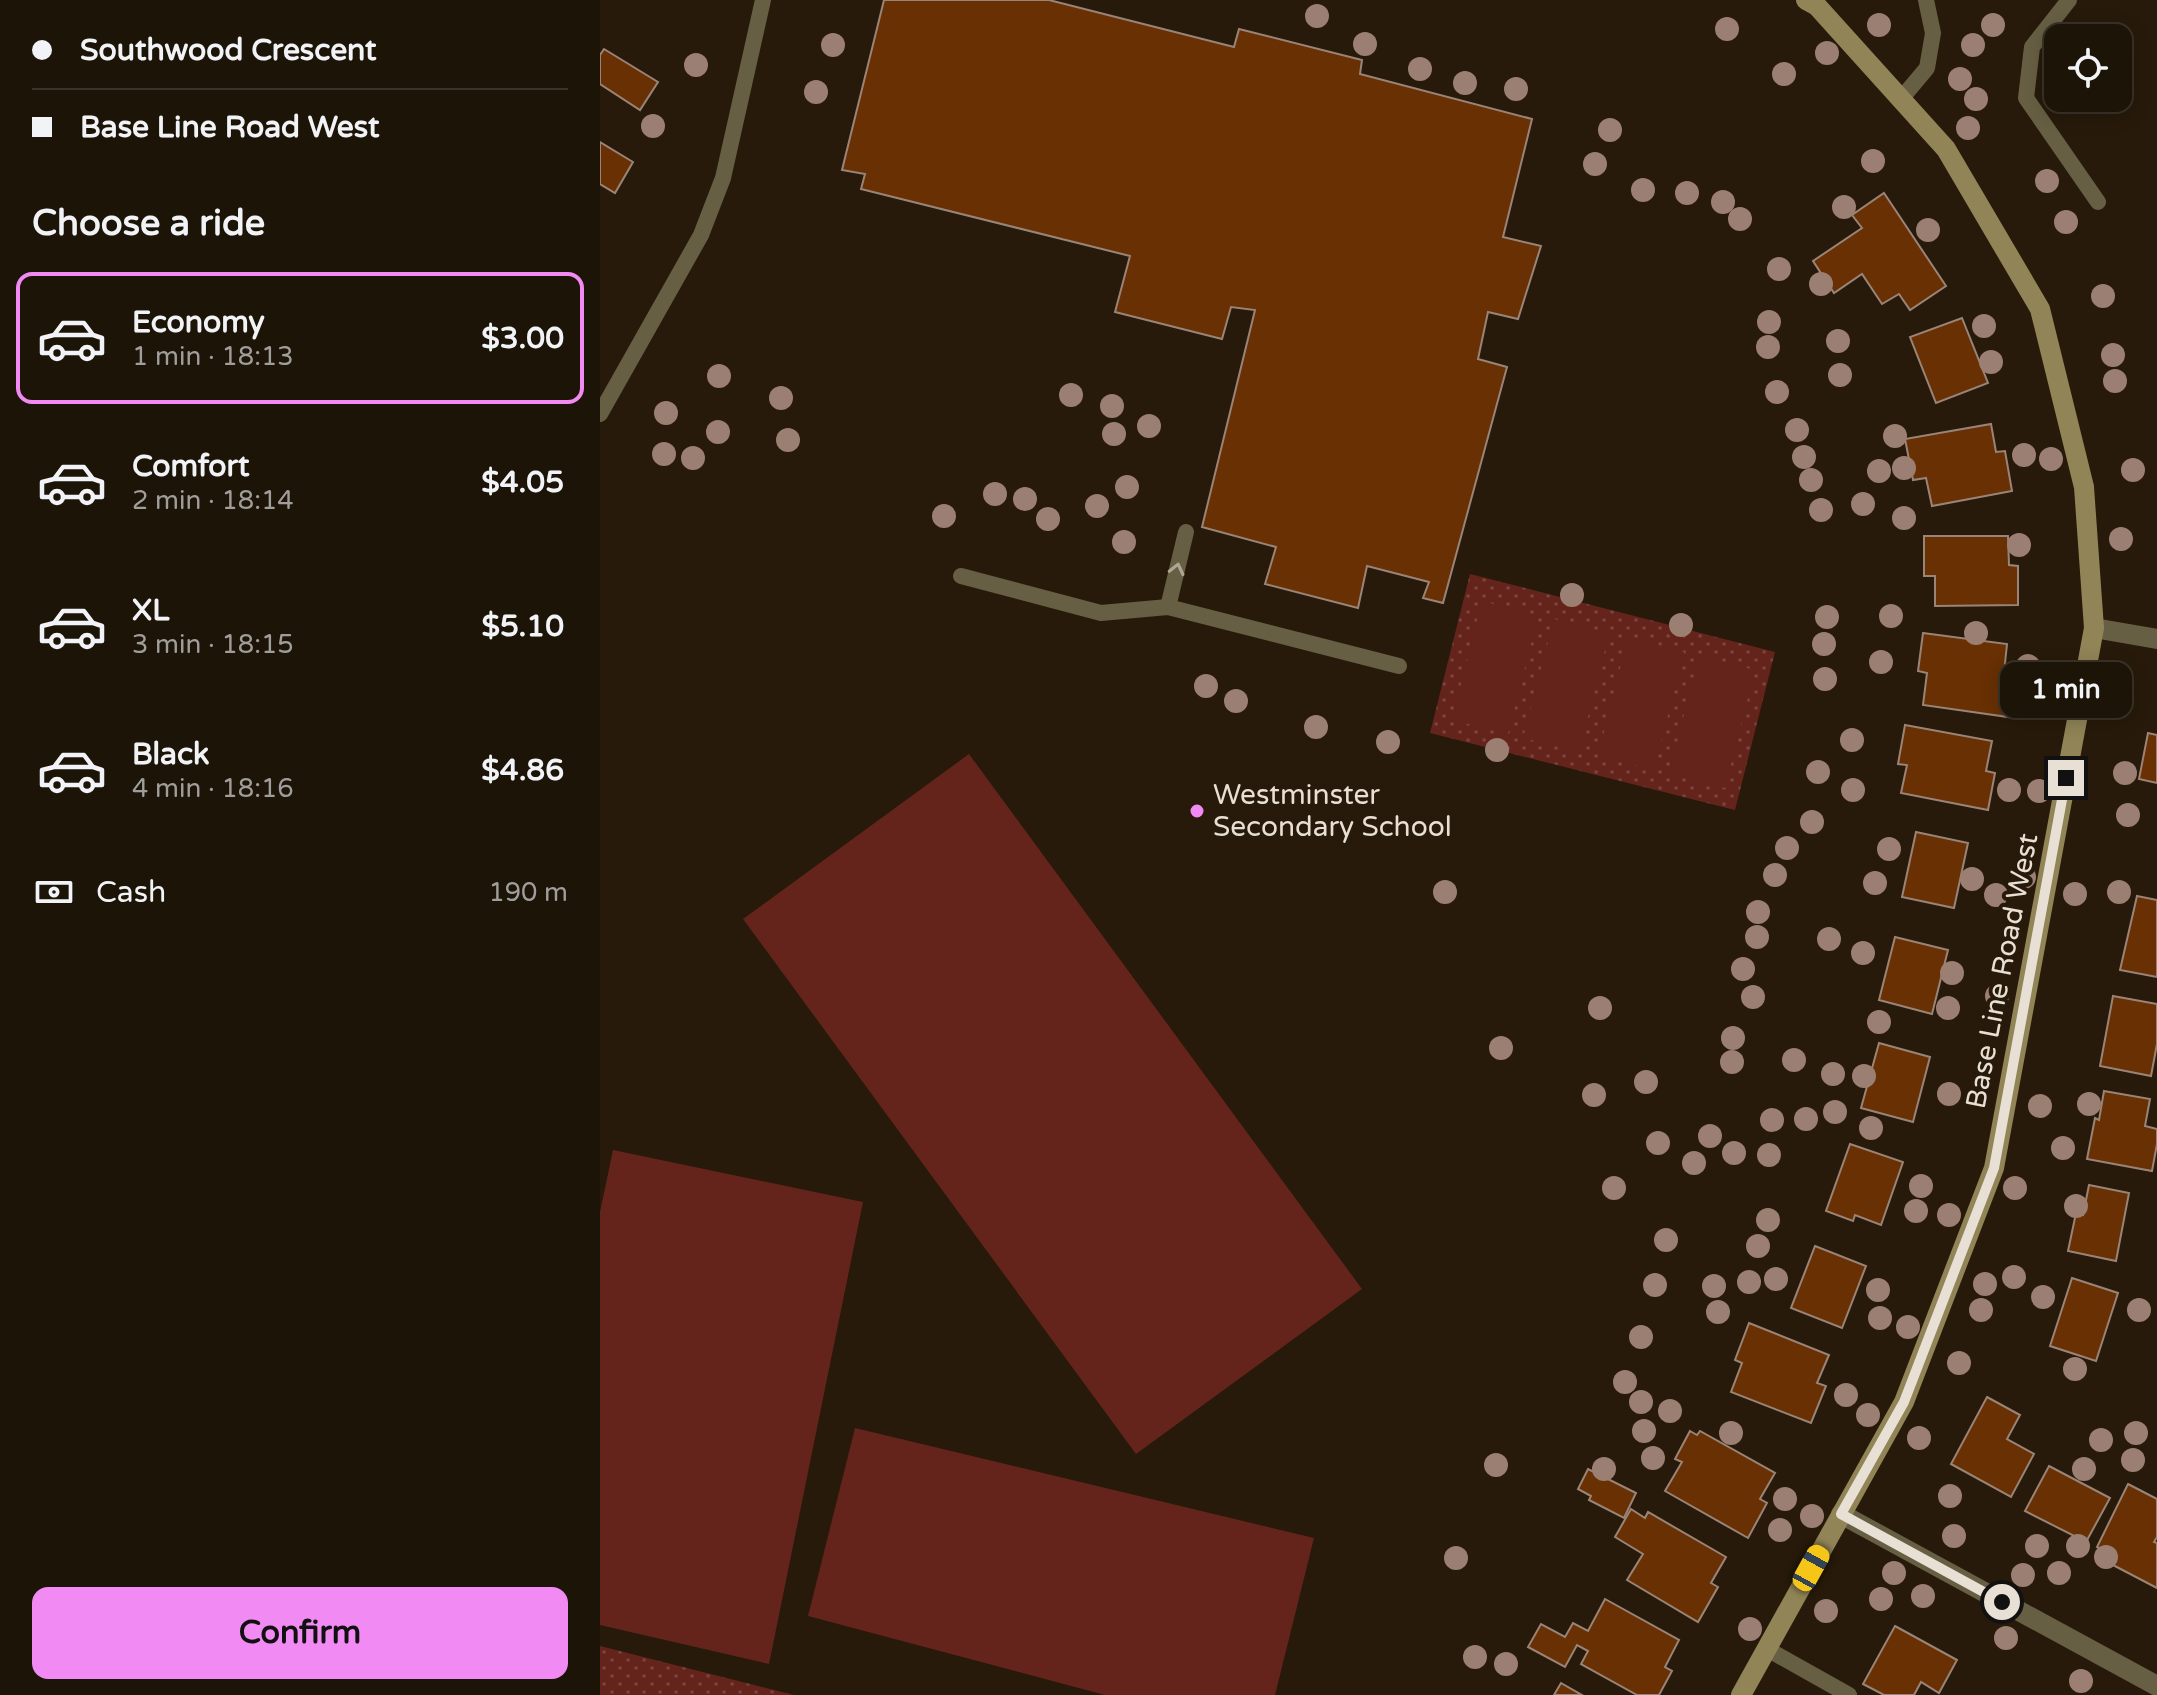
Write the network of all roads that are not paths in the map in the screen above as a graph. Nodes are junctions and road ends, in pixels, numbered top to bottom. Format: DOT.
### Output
graph roads {
  1 [pos="763,0"];
  2 [pos="1806,0"];
  3 [pos="1926,0"];
  4 [pos="2069,0"];
  5 [pos="1901,99"];
  6 [pos="2098,202"];
  7 [pos="600,414"];
  8 [pos="1186,532"];
  9 [pos="961,576"];
  10 [pos="1168,607"];
  11 [pos="2094,628"];
  12 [pos="2157,639"];
  13 [pos="1399,666"];
  14 [pos="1841,1514"];
  15 [pos="1767,1649"];
  16 [pos="2157,1686"];
  17 [pos="1741,1695"];
  18 [pos="1849,1695"];
  1 -- 7 [label="lane"];
  2 -- 5 [label="street, Base Line Road West"];
  3 -- 5 [label="lane"];
  4 -- 6 [label="lane"];
  5 -- 11 [label="street, Base Line Road West"];
  10 -- 8 [label="lane, one-way"];
  9 -- 10 [label="lane"];
  10 -- 13 [label="lane"];
  11 -- 12 [label="street"];
  11 -- 14 [label="street, Base Line Road West"];
  14 -- 15 [label="street, Base Line Road West"];
  14 -- 16 [label="street"];
  15 -- 17 [label="street, Base Line Road West"];
  15 -- 18 [label="lane"];
}
